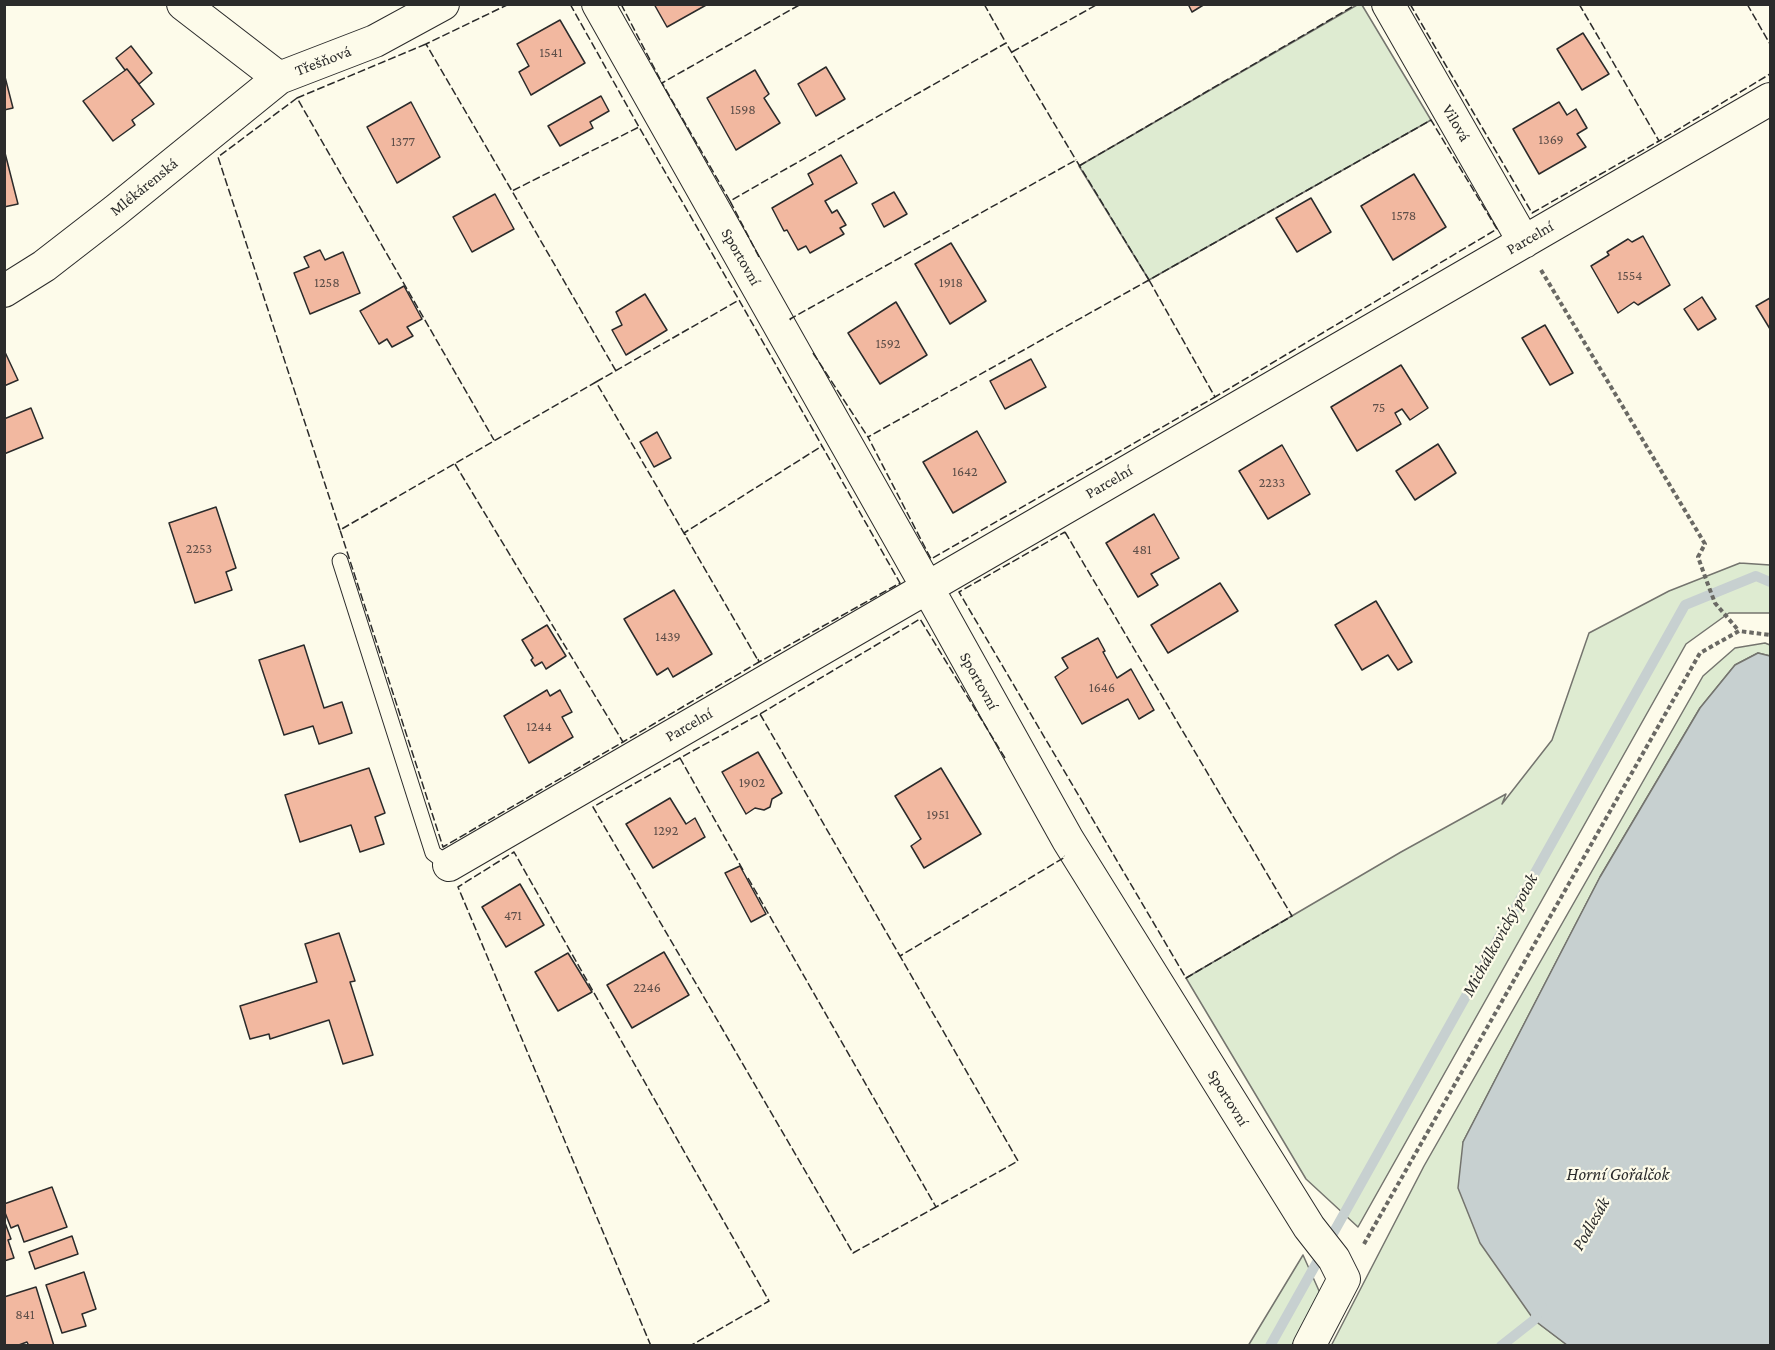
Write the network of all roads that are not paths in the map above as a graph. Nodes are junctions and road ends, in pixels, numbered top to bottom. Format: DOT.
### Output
graph roads {
  1 [pos="183,4"];
  2 [pos="443,4"];
  3 [pos="598,4"];
  4 [pos="1388,4"];
  5 [pos="279,78"];
  6 [pos="1770,99"];
  7 [pos="1524,242"];
  8 [pos="4,291"];
  9 [pos="340,561"];
  10 [pos="927,587"];
  11 [pos="449,865"];
  12 [pos="1309,1346"];
  1 -- 5 [label="street, Třešňová"];
  2 -- 5 [label="street, Třešňová"];
  3 -- 10 [label="street, Sportovní"];
  4 -- 7 [label="street, Vilová"];
  5 -- 8 [label="street, Mlékárenská"];
  6 -- 7 [label="street, Parcelní"];
  7 -- 10 [label="street, Parcelní"];
  9 -- 11 [label="lane"];
  10 -- 11 [label="street, Parcelní"];
  10 -- 12 [label="street, Sportovní"];
}
